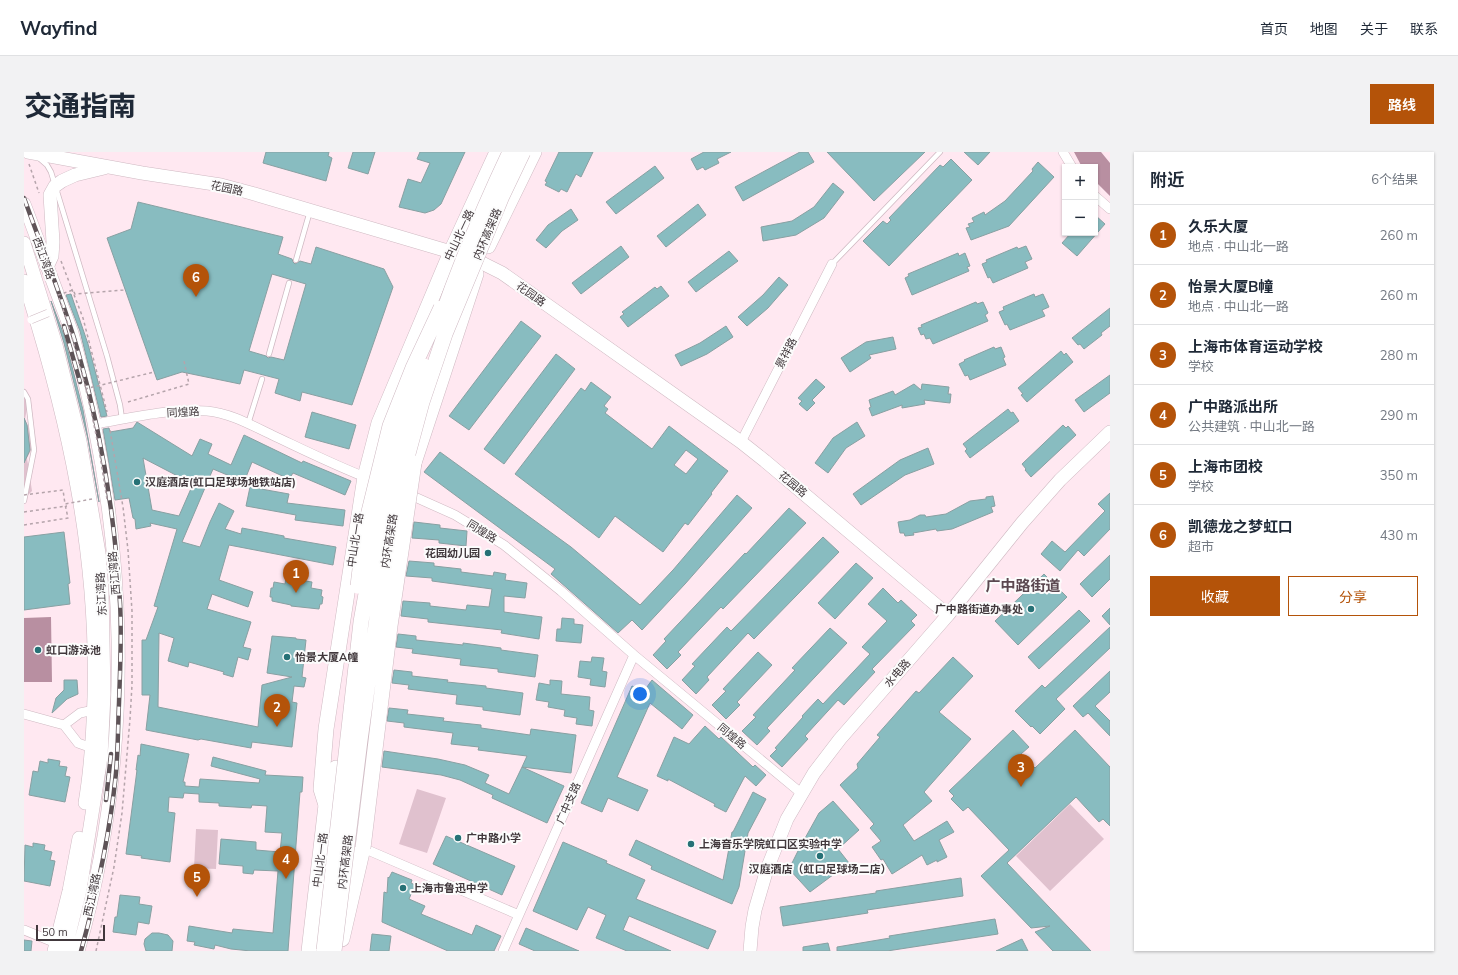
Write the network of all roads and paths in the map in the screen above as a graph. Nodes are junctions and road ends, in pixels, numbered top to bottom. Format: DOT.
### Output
graph roads {
  1 [pos="27,152"];
  2 [pos="497,152"];
  3 [pos="510,152"];
  4 [pos="523,152"];
  5 [pos="534,152"];
  6 [pos="940,152"];
  7 [pos="1063,152"];
  8 [pos="70,156"];
  9 [pos="1070,164"];
  10 [pos="108,167"];
  11 [pos="55,186"];
  12 [pos="1098,199"];
  13 [pos="24,204"];
  14 [pos="1110,209"];
  15 [pos="310,210"];
  16 [pos="24,243"];
  17 [pos="450,252"];
  18 [pos="296,260"];
  19 [pos="480,262"];
  20 [pos="832,264"];
  21 [pos="47,267"];
  22 [pos="24,281"];
  23 [pos="454,282"];
  24 [pos="289,283"];
  25 [pos="125,290"];
  26 [pos="48,313"];
  27 [pos="31,320"];
  28 [pos="269,354"];
  29 [pos="184,361"];
  30 [pos="154,372"];
  31 [pos="262,379"];
  32 [pos="85,389"];
  33 [pos="24,392"];
  34 [pos="128,402"];
  35 [pos="422,402"];
  36 [pos="126,418"];
  37 [pos="95,424"];
  38 [pos="248,424"];
  39 [pos="1110,432"];
  40 [pos="741,442"];
  41 [pos="365,477"];
  42 [pos="404,492"];
  43 [pos="24,495"];
  44 [pos="92,499"];
  45 [pos="107,499"];
  46 [pos="24,501"];
  47 [pos="65,504"];
  48 [pos="67,506"];
  49 [pos="24,512"];
  50 [pos="24,525"];
  51 [pos="948,615"];
  52 [pos="634,655"];
  53 [pos="94,710"];
  54 [pos="24,714"];
  55 [pos="64,725"];
  56 [pos="92,748"];
  57 [pos="801,793"];
  58 [pos="326,805"];
  59 [pos="363,848"];
  60 [pos="519,915"];
  61 [pos="24,930"];
  62 [pos="339,947"];
  63 [pos="58,948"];
  64 [pos="78,951"];
  65 [pos="309,951"];
  66 [pos="324,951"];
  67 [pos="503,951"];
  68 [pos="750,951"];
  1 -- 8 [label="main road, 花园路"];
  1 -- 11 [label="lane"];
  2 -- 17 [label="main road, 中山北一路"];
  3 -- 23 [label="main road, 内环高架路, bridge"];
  4 -- 35 [label="main road, 内环高架路, bridge"];
  5 -- 19 [label="main road"];
  6 -- 20 [label="lane"];
  7 -- 9 [label="street"];
  8 -- 10 [label="main road, 花园路"];
  10 -- 11 [label="main road"];
  10 -- 15 [label="main road, 花园路"];
  11 -- 21 [label="main road"];
  11 -- 36 [label="lane"];
  12 -- 14 [label="street"];
  13 -- 21 [label="main road, 西江湾路"];
  15 -- 17 [label="main road, 花园路"];
  15 -- 18 [label="lane"];
  16 -- 63 [label="main road, 东江湾路"];
  17 -- 19 [label="main road, 花园路"];
  17 -- 41 [label="main road, 中山北一路"];
  19 -- 40 [label="main road, 花园路"];
  19 -- 42 [label="main road"];
  20 -- 40 [label="street, 景祥路"];
  21 -- 37 [label="main road, 西江湾路"];
  22 -- 53 [label="main road, 东江湾路"];
  23 -- 58 [label="main road, bridge"];
  23 -- 66 [label="main road, 内环高架路, bridge"];
  24 -- 28 [label="lane"];
  25 -- 32 [label="path, bridge"];
  26 -- 27 [label="street, bridge"];
  29 -- 34 [label="path"];
  30 -- 32 [label="path, bridge"];
  31 -- 38 [label="lane"];
  32 -- 45 [label="path, bridge"];
  33 -- 46 [label="lane"];
  35 -- 59 [label="main road, bridge"];
  35 -- 62 [label="main road, 内环高架路, bridge"];
  36 -- 37 [label="street, 同煌路"];
  36 -- 38 [label="street, 同煌路"];
  37 -- 64 [label="main road, 西江湾路"];
  38 -- 41 [label="street, 同煌路"];
  39 -- 51 [label="main road, 水电路"];
  40 -- 51 [label="main road, 花园路"];
  41 -- 42 [label="street, 同煌路"];
  41 -- 58 [label="main road, 中山北一路"];
  42 -- 52 [label="street, 同煌路"];
  42 -- 62 [label="main road"];
  43 -- 47 [label="path, bridge"];
  44 -- 47 [label="path, bridge"];
  47 -- 50 [label="path, bridge"];
  48 -- 49 [label="path"];
  51 -- 57 [label="main road, 水电路"];
  52 -- 57 [label="street, 同煌路"];
  52 -- 60 [label="street, 广中支路"];
  53 -- 55 [label="street"];
  53 -- 56 [label="main road, 东江湾路"];
  54 -- 55 [label="street"];
  55 -- 56 [label="street"];
  56 -- 63 [label="main road, 东江湾路"];
  57 -- 68 [label="main road, 水电路"];
  58 -- 65 [label="main road, 中山北一路"];
  59 -- 60 [label="street"];
  59 -- 62 [label="main road"];
  60 -- 67 [label="street, 广中支路"];
  61 -- 63 [label="street"];
}
